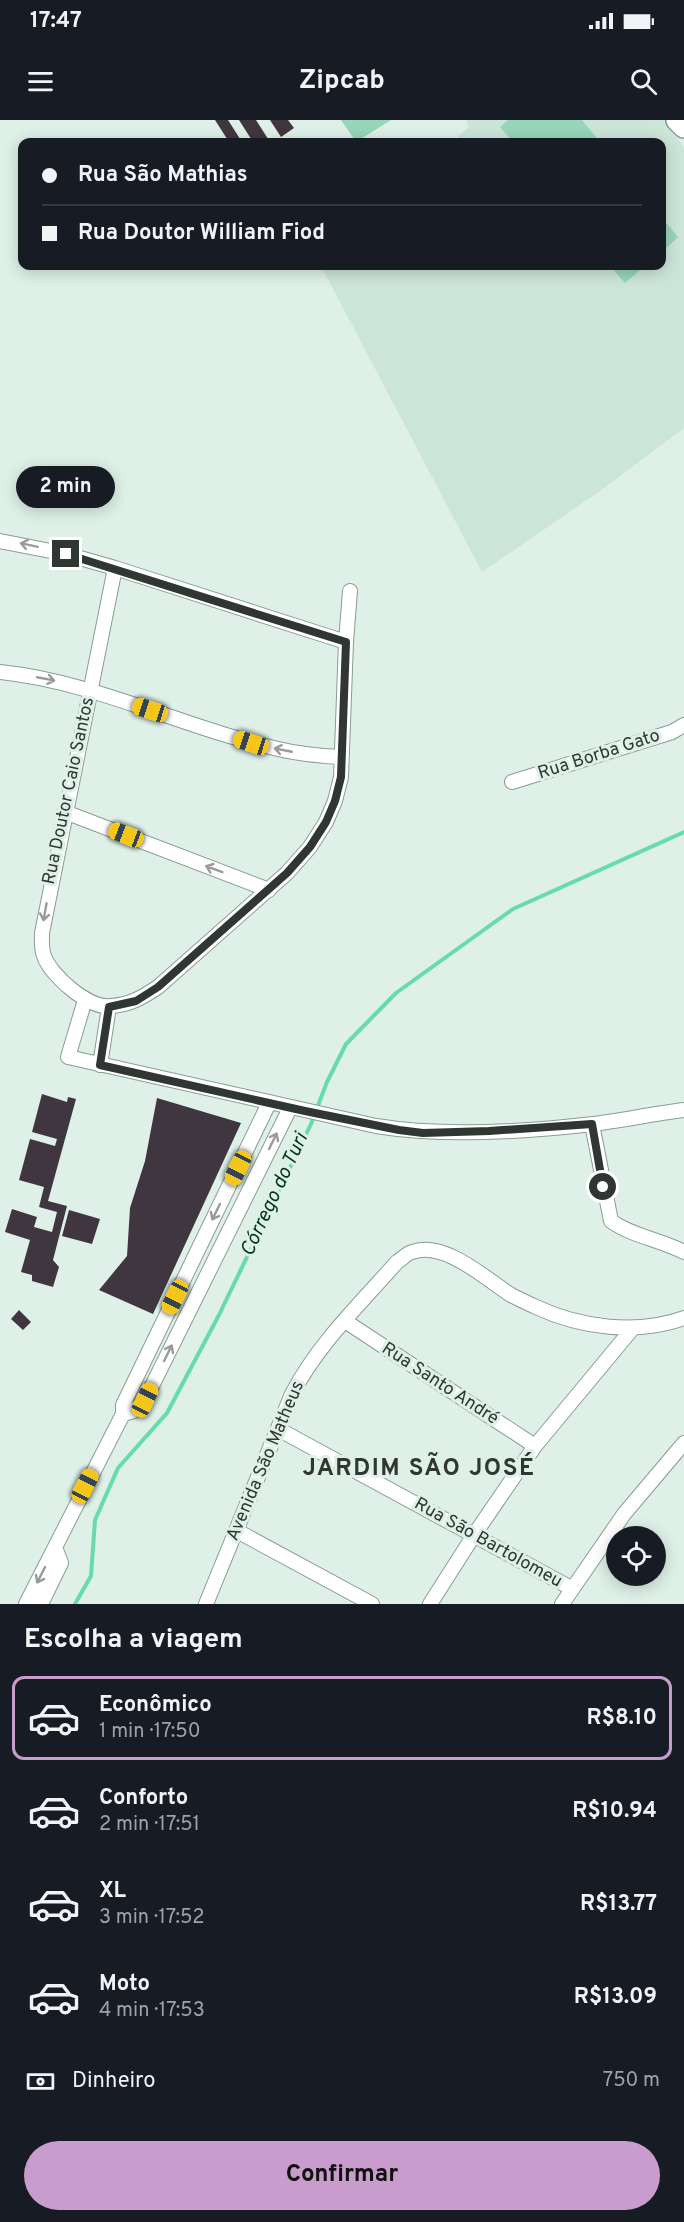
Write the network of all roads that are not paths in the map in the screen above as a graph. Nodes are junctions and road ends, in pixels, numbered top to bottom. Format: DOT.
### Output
graph roads {
  1 [pos="677,120"];
  2 [pos="684,128"];
  3 [pos="0,541"];
  4 [pos="115,568"];
  5 [pos="350,591"];
  6 [pos="346,642"];
  7 [pos="0,672"];
  8 [pos="90,690"];
  9 [pos="684,725"];
  10 [pos="342,758"];
  11 [pos="512,782"];
  12 [pos="64,812"];
  13 [pos="269,890"];
  14 [pos="85,1000"];
  15 [pos="109,1007"];
  16 [pos="100,1065"];
  17 [pos="269,1103"];
  18 [pos="290,1108"];
  19 [pos="684,1110"];
  20 [pos="592,1124"];
  21 [pos="684,1252"];
  22 [pos="684,1318"];
  23 [pos="345,1321"];
  24 [pos="633,1328"];
  25 [pos="123,1414"];
  26 [pos="278,1429"];
  27 [pos="684,1443"];
  28 [pos="535,1446"];
  29 [pos="237,1531"];
  30 [pos="474,1535"];
  31 [pos="55,1547"];
  32 [pos="572,1588"];
  33 [pos="26,1604"];
  34 [pos="41,1604"];
  35 [pos="206,1604"];
  36 [pos="372,1604"];
  37 [pos="430,1604"];
  38 [pos="562,1604"];
  1 -- 2 [label="main road"];
  4 -- 3 [label="street, one-way"];
  4 -- 6 [label="street"];
  4 -- 8 [label="street, Rua Doutor Caio Santos"];
  5 -- 6 [label="street"];
  6 -- 10 [label="street"];
  7 -- 8 [label="street, one-way"];
  10 -- 8 [label="street, one-way"];
  8 -- 12 [label="street, Rua Doutor Caio Santos"];
  9 -- 11 [label="street, Rua Borba Gato"];
  10 -- 13 [label="street"];
  13 -- 12 [label="street, one-way"];
  12 -- 14 [label="street, Rua Doutor Caio Santos, one-way"];
  13 -- 15 [label="street"];
  14 -- 15 [label="street"];
  14 -- 16 [label="street"];
  15 -- 16 [label="street"];
  16 -- 17 [label="street"];
  17 -- 18 [label="street"];
  17 -- 25 [label="street, one-way"];
  18 -- 20 [label="street"];
  25 -- 18 [label="street, one-way"];
  19 -- 20 [label="street"];
  20 -- 21 [label="street"];
  22 -- 24 [label="street, Avenida São Matheus"];
  23 -- 24 [label="street, Avenida São Matheus"];
  23 -- 26 [label="street, Avenida São Matheus"];
  23 -- 28 [label="street, Rua Santo André"];
  24 -- 28 [label="street"];
  25 -- 31 [label="street"];
  26 -- 29 [label="street, Avenida São Matheus"];
  26 -- 30 [label="street, Rua São Bartolomeu"];
  27 -- 32 [label="street"];
  28 -- 30 [label="street"];
  29 -- 35 [label="street, Avenida São Matheus"];
  29 -- 36 [label="street"];
  30 -- 32 [label="street, Rua São Bartolomeu"];
  30 -- 37 [label="street"];
  31 -- 33 [label="street, one-way"];
  31 -- 34 [label="street"];
  32 -- 38 [label="street"];
}
